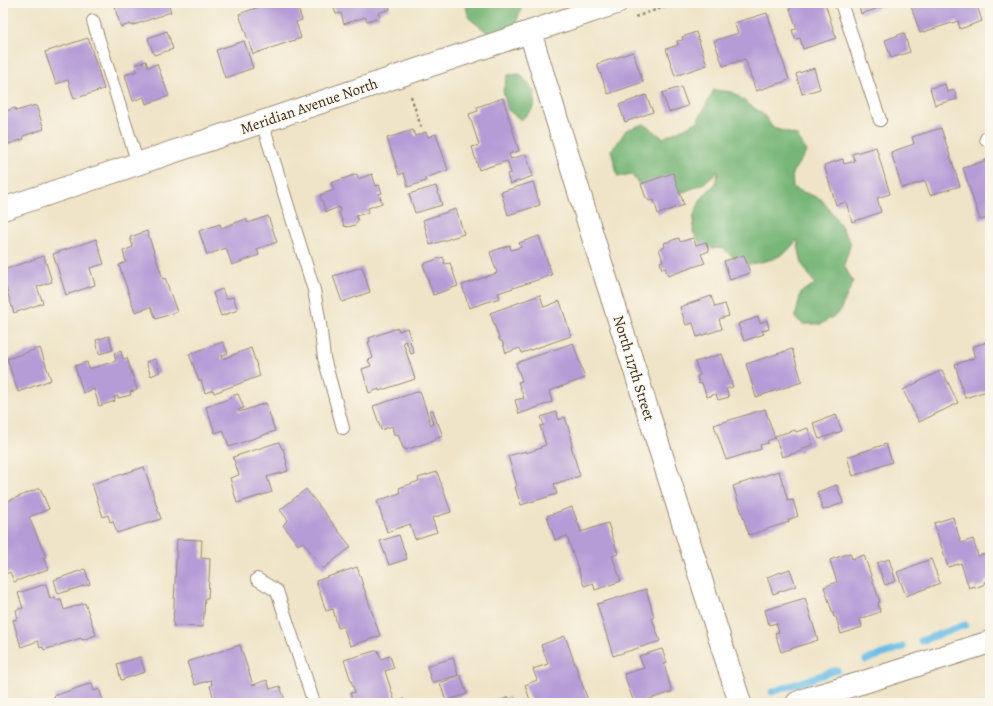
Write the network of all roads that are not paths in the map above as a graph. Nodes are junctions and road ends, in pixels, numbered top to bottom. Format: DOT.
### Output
graph roads {
  1 [pos="616,3"];
  2 [pos="841,3"];
  3 [pos="93,21"];
  4 [pos="530,32"];
  5 [pos="880,120"];
  6 [pos="262,122"];
  7 [pos="138,164"];
  8 [pos="3,209"];
  9 [pos="343,428"];
  10 [pos="257,579"];
  11 [pos="990,642"];
  12 [pos="314,703"];
  13 [pos="740,703"];
  14 [pos="796,703"];
  1 -- 4 [label="street, Meridian Avenue North"];
  2 -- 5 [label="lane"];
  3 -- 7 [label="lane"];
  4 -- 6 [label="street, Meridian Avenue North"];
  4 -- 13 [label="street, North 117th Street"];
  6 -- 7 [label="street, Meridian Avenue North"];
  6 -- 9 [label="lane"];
  7 -- 8 [label="street, Meridian Avenue North"];
  10 -- 12 [label="lane"];
  11 -- 14 [label="street"];
}
